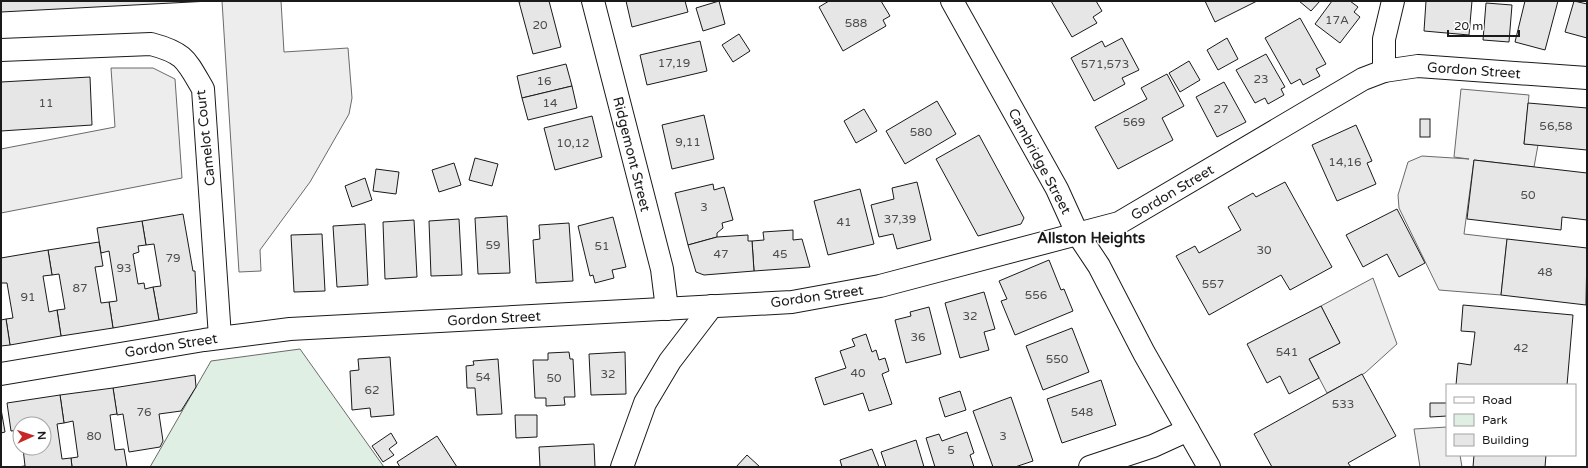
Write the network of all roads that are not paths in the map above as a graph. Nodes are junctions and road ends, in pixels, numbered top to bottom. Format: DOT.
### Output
graph roads {
  1 [pos="593,1"];
  2 [pos="952,1"];
  3 [pos="1393,1"];
  4 [pos="1,50"];
  5 [pos="1384,71"];
  6 [pos="1587,78"];
  7 [pos="1077,233"];
  8 [pos="712,306"];
  9 [pos="667,309"];
  10 [pos="220,337"];
  11 [pos="1,374"];
  12 [pos="1188,430"];
  13 [pos="622,467"];
  14 [pos="1090,467"];
  15 [pos="1209,467"];
  1 -- 9 [label="street, Ridgemont Street"];
  2 -- 7 [label="street, Cambridge Street"];
  3 -- 5 [label="street"];
  4 -- 10 [label="street, Camelot Court"];
  5 -- 6 [label="street, Gordon Street"];
  5 -- 7 [label="street, Gordon Street"];
  7 -- 8 [label="street, Gordon Street"];
  7 -- 12 [label="street, Cambridge Street"];
  8 -- 9 [label="street, Gordon Street"];
  8 -- 13 [label="street"];
  9 -- 10 [label="street, Gordon Street"];
  10 -- 11 [label="street, Gordon Street"];
  12 -- 14 [label="street"];
  12 -- 15 [label="street, Cambridge Street"];
}
